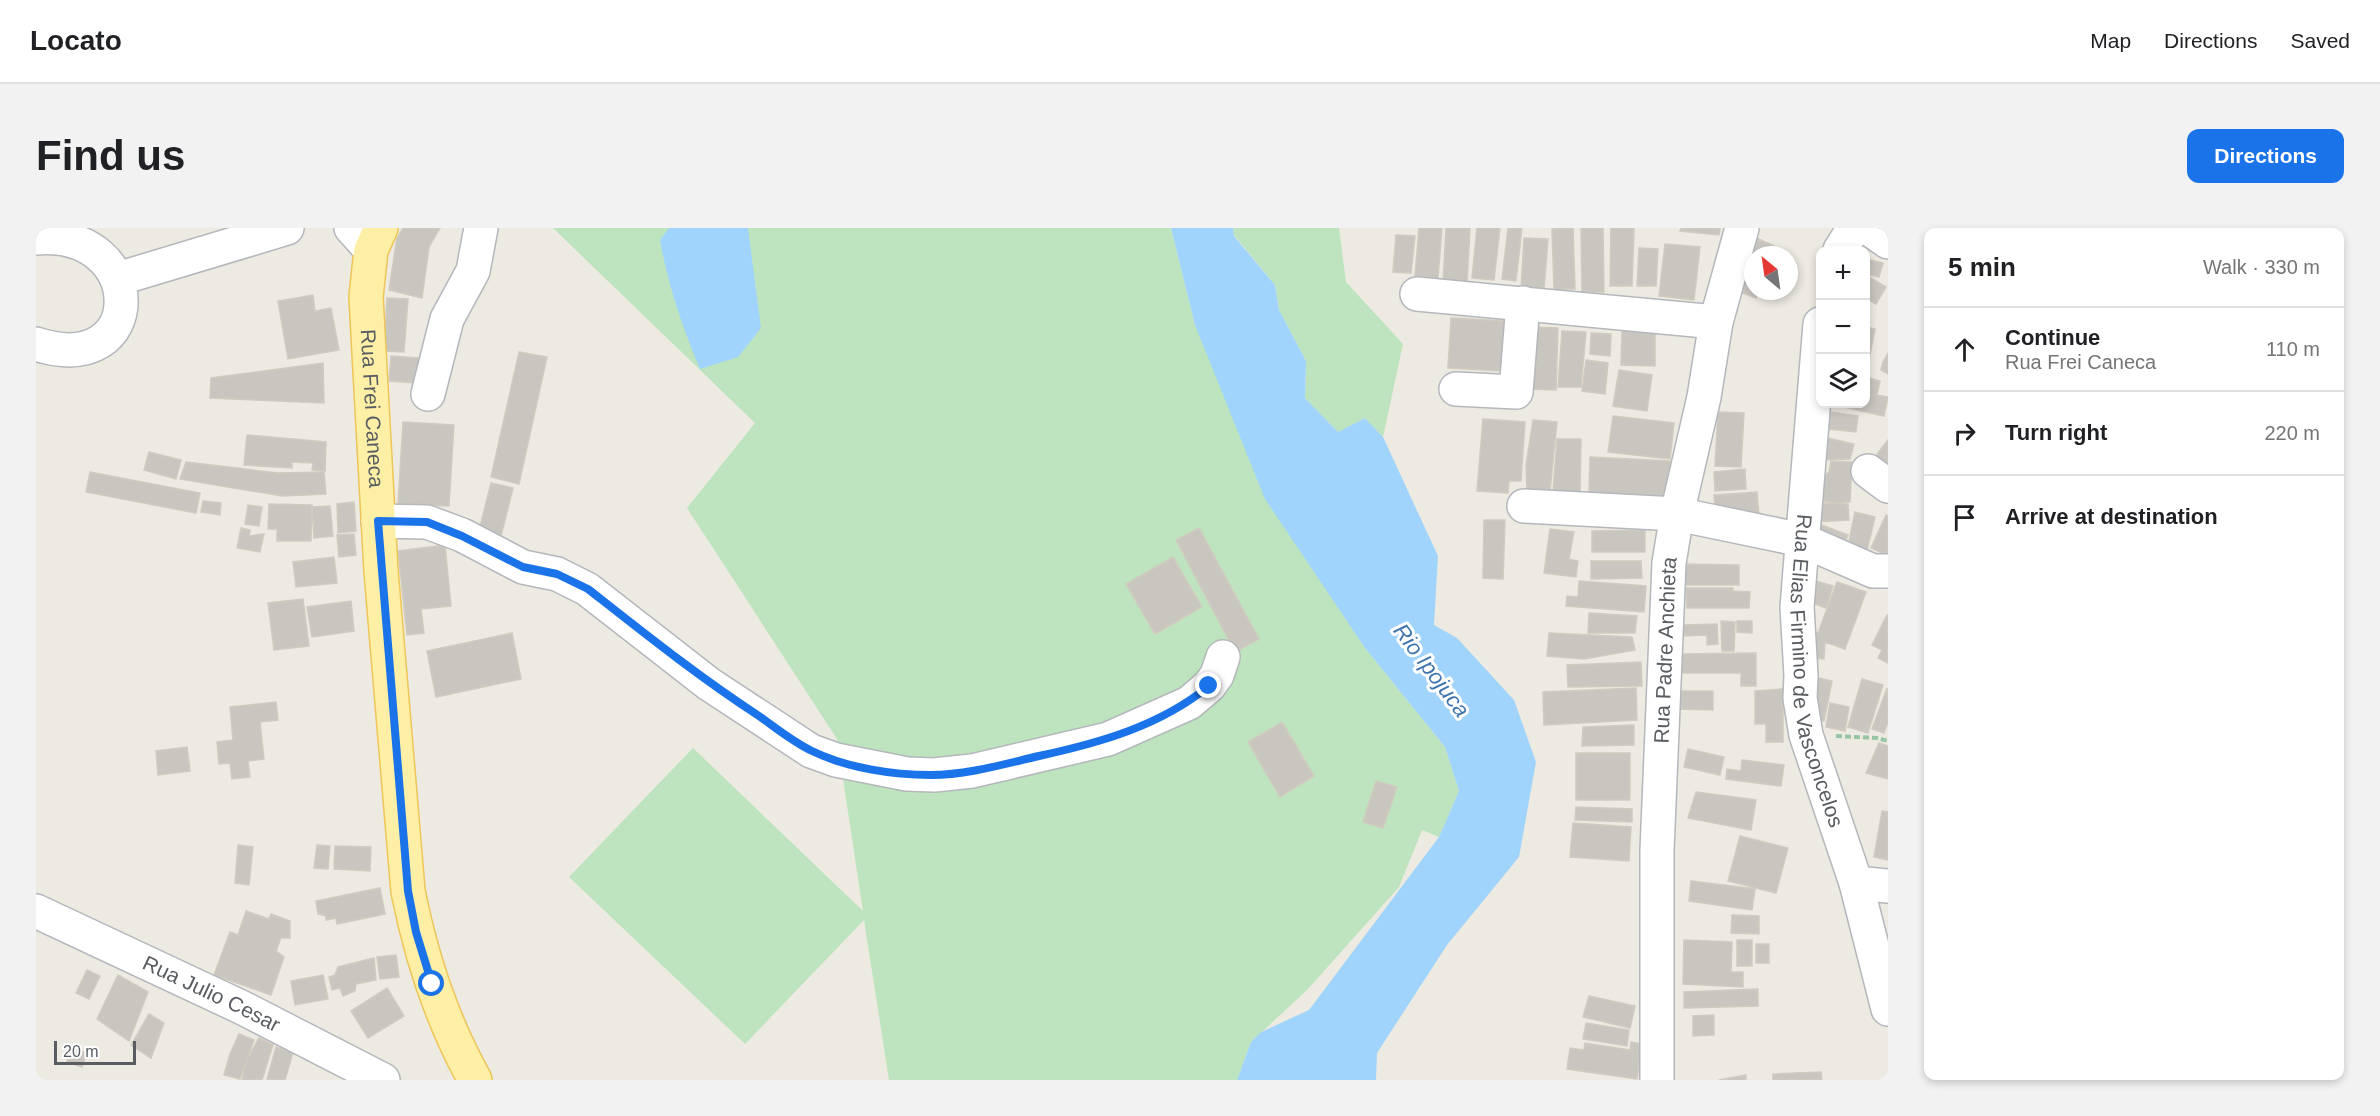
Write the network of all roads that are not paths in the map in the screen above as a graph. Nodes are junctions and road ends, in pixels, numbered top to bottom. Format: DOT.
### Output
graph roads {
  1 [pos="287,228"];
  2 [pos="481,228"];
  3 [pos="1742,228"];
  4 [pos="1854,228"];
  5 [pos="1868,228"];
  6 [pos="368,235"];
  7 [pos="36,238"];
  8 [pos="1888,242"];
  9 [pos="1843,246"];
  10 [pos="122,278"];
  11 [pos="1417,294"];
  12 [pos="1523,303"];
  13 [pos="1716,322"];
  14 [pos="36,344"];
  15 [pos="1818,354"];
  16 [pos="1456,389"];
  17 [pos="428,394"];
  18 [pos="1524,506"];
  19 [pos="1677,514"];
  20 [pos="378,521"];
  21 [pos="1802,540"];
  22 [pos="1888,571"];
  23 [pos="1222,657"];
  24 [pos="1872,884"];
  25 [pos="36,911"];
  26 [pos="1888,1009"];
  27 [pos="383,1080"];
  28 [pos="475,1080"];
  29 [pos="1657,1080"];
  1 -- 10 [label="street"];
  2 -- 17 [label="street"];
  3 -- 13 [label="street, Rua Padre Anchieta"];
  4 -- 9 [label="street"];
  5 -- 8 [label="street"];
  6 -- 20 [label="main road, Rua Frei Caneca"];
  7 -- 10 [label="street"];
  10 -- 14 [label="street"];
  11 -- 12 [label="street"];
  12 -- 13 [label="street"];
  12 -- 16 [label="street"];
  13 -- 19 [label="street, Rua Padre Anchieta"];
  15 -- 21 [label="street, Rua Elias Firmino de Vasconcelos"];
  18 -- 19 [label="street"];
  19 -- 21 [label="street"];
  19 -- 29 [label="street, Rua Padre Anchieta"];
  20 -- 23 [label="street"];
  20 -- 28 [label="main road, Rua Frei Caneca"];
  21 -- 22 [label="street"];
  21 -- 24 [label="street, Rua Elias Firmino de Vasconcelos"];
  24 -- 26 [label="street, Rua Elias Firmino de Vasconcelos"];
  25 -- 27 [label="street, Rua Julio Cesar"];
}
